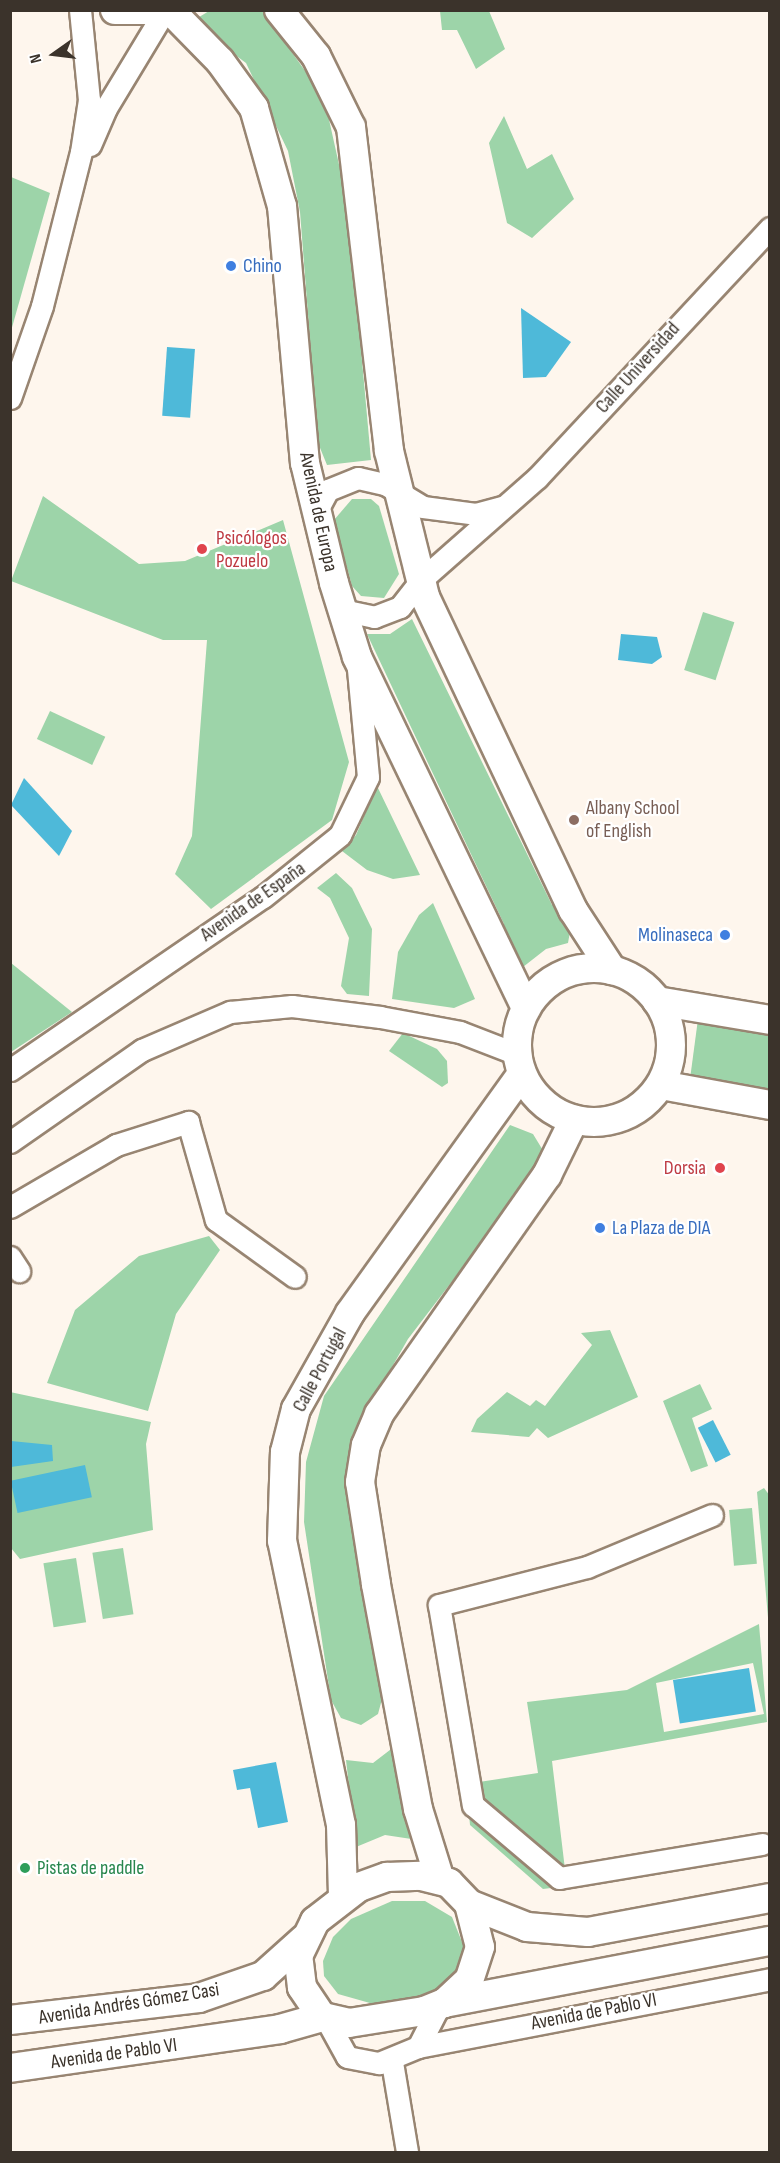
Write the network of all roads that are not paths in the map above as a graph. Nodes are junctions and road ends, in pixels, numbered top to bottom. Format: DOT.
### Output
graph roads {
  1 [pos="80,10"];
  2 [pos="115,10"];
  3 [pos="279,10"];
  4 [pos="168,11"];
  5 [pos="75,182"];
  6 [pos="770,228"];
  7 [pos="10,398"];
  8 [pos="396,493"];
  9 [pos="505,506"];
  10 [pos="315,514"];
  11 [pos="420,581"];
  12 [pos="342,610"];
  13 [pos="357,657"];
  14 [pos="612,970"];
  15 [pos="657,1000"];
  16 [pos="526,1008"];
  17 [pos="770,1020"];
  18 [pos="520,1064"];
  19 [pos="10,1070"];
  20 [pos="661,1085"];
  21 [pos="770,1105"];
  22 [pos="574,1120"];
  23 [pos="10,1142"];
  24 [pos="10,1207"];
  25 [pos="296,1277"];
  26 [pos="712,1515"];
  27 [pos="762,1844"];
  28 [pos="440,1880"];
  29 [pos="343,1896"];
  30 [pos="770,1898"];
  31 [pos="469,1904"];
  32 [pos="303,1940"];
  33 [pos="770,1941"];
  34 [pos="770,1979"];
  35 [pos="442,2005"];
  36 [pos="324,2018"];
  37 [pos="10,2020"];
  38 [pos="418,2047"];
  39 [pos="392,2062"];
  40 [pos="10,2068"];
  41 [pos="408,2152"];
  1 -- 5 [label="street"];
  2 -- 4 [label="street"];
  3 -- 8 [label="street"];
  4 -- 5 [label="street"];
  4 -- 10 [label="street, Avenida de Europa"];
  5 -- 7 [label="street"];
  6 -- 9 [label="street, Calle Universidad"];
  8 -- 9 [label="street"];
  8 -- 10 [label="street"];
  8 -- 11 [label="street"];
  9 -- 11 [label="street, Calle Universidad"];
  10 -- 12 [label="street, Avenida de Europa"];
  11 -- 12 [label="street, Calle Universidad"];
  11 -- 14 [label="street"];
  12 -- 13 [label="street, Avenida de Europa"];
  13 -- 16 [label="street, Avenida de Europa"];
  13 -- 19 [label="street, Avenida de España"];
  14 -- 15 [label="street"];
  14 -- 16 [label="street"];
  15 -- 17 [label="street"];
  15 -- 20 [label="street"];
  16 -- 18 [label="street"];
  18 -- 22 [label="street"];
  18 -- 23 [label="street"];
  18 -- 29 [label="street, Calle Portugal"];
  20 -- 21 [label="street"];
  20 -- 22 [label="street"];
  22 -- 28 [label="street"];
  24 -- 25 [label="street"];
  26 -- 27 [label="street"];
  28 -- 29 [label="street"];
  28 -- 31 [label="street"];
  29 -- 32 [label="street"];
  30 -- 31 [label="street"];
  31 -- 35 [label="street"];
  32 -- 36 [label="street"];
  32 -- 37 [label="street, Avenida Andrés Gómez Casi"];
  33 -- 35 [label="street, Avenida de Pablo VI"];
  34 -- 38 [label="street, Avenida de Pablo VI"];
  35 -- 36 [label="street"];
  35 -- 38 [label="street"];
  36 -- 39 [label="street"];
  36 -- 40 [label="street, Avenida de Pablo VI"];
  38 -- 39 [label="street"];
  39 -- 41 [label="street"];
}
